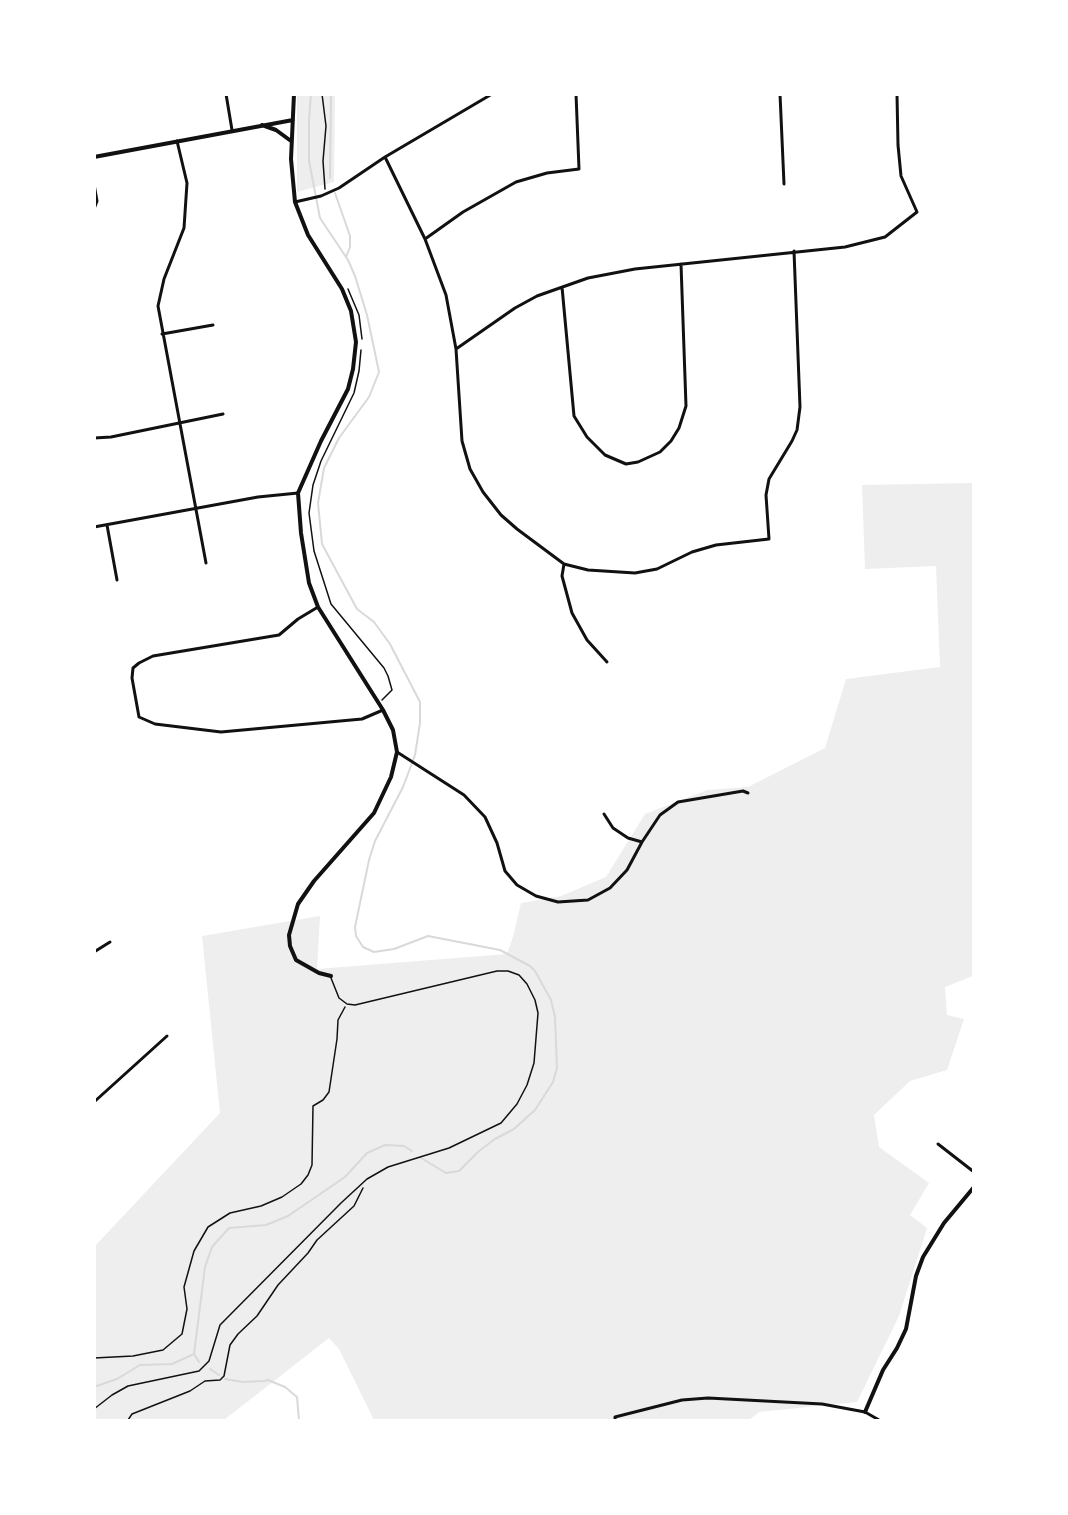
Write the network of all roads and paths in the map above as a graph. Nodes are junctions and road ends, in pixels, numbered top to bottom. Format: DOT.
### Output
graph roads {
  1 [pos="226,94"];
  2 [pos="294,94"];
  3 [pos="322,94"];
  4 [pos="492,94"];
  5 [pos="576,94"];
  6 [pos="780,94"];
  7 [pos="897,94"];
  8 [pos="293,120"];
  9 [pos="261,125"];
  10 [pos="232,130"];
  11 [pos="177,141"];
  12 [pos="291,141"];
  13 [pos="94,157"];
  14 [pos="385,157"];
  15 [pos="94,184"];
  16 [pos="784,184"];
  17 [pos="326,194"];
  18 [pos="295,202"];
  19 [pos="94,209"];
  20 [pos="425,239"];
  21 [pos="794,251"];
  22 [pos="681,264"];
  23 [pos="562,287"];
  24 [pos="213,325"];
  25 [pos="162,334"];
  26 [pos="456,349"];
  27 [pos="358,376"];
  28 [pos="223,414"];
  29 [pos="179,422"];
  30 [pos="94,438"];
  31 [pos="298,493"];
  32 [pos="196,508"];
  33 [pos="107,525"];
  34 [pos="94,527"];
  35 [pos="206,563"];
  36 [pos="564,564"];
  37 [pos="117,580"];
  38 [pos="318,607"];
  39 [pos="607,662"];
  40 [pos="378,702"];
  41 [pos="383,710"];
  42 [pos="397,752"];
  43 [pos="748,793"];
  44 [pos="604,814"];
  45 [pos="642,842"];
  46 [pos="110,942"];
  47 [pos="94,952"];
  48 [pos="331,976"];
  49 [pos="347,1004"];
  50 [pos="166,1036"];
  51 [pos="94,1102"];
  52 [pos="938,1144"];
  53 [pos="974,1172"];
  54 [pos="367,1179"];
  55 [pos="974,1187"];
  56 [pos="94,1358"];
  57 [pos="94,1409"];
  58 [pos="865,1412"];
  59 [pos="615,1419"];
  60 [pos="128,1420"];
  61 [pos="879,1420"];
  1 -- 10 [label="street"];
  2 -- 8 [label="street"];
  3 -- 17 [label="path"];
  4 -- 14 [label="street"];
  5 -- 20 [label="street"];
  6 -- 16 [label="street"];
  7 -- 21 [label="street"];
  8 -- 9 [label="street"];
  8 -- 12 [label="street"];
  9 -- 10 [label="street"];
  9 -- 12 [label="street"];
  10 -- 11 [label="street"];
  11 -- 13 [label="street"];
  11 -- 25 [label="street"];
  12 -- 18 [label="street"];
  14 -- 17 [label="street"];
  14 -- 20 [label="street"];
  15 -- 19 [label="street"];
  17 -- 18 [label="street"];
  18 -- 31 [label="street"];
  20 -- 26 [label="street"];
  21 -- 22 [label="street"];
  21 -- 36 [label="street"];
  22 -- 23 [label="street"];
  22 -- 23 [label="street"];
  23 -- 26 [label="street"];
  24 -- 25 [label="street"];
  25 -- 29 [label="street"];
  26 -- 36 [label="street"];
  27 -- 40 [label="path"];
  28 -- 29 [label="street"];
  29 -- 30 [label="street"];
  29 -- 32 [label="street"];
  31 -- 32 [label="street"];
  31 -- 38 [label="street"];
  32 -- 33 [label="street"];
  32 -- 35 [label="street"];
  33 -- 34 [label="street"];
  33 -- 37 [label="street"];
  36 -- 39 [label="street"];
  38 -- 40 [label="street"];
  38 -- 41 [label="street"];
  40 -- 41 [label="street"];
  41 -- 42 [label="street"];
  42 -- 45 [label="street"];
  42 -- 48 [label="street"];
  43 -- 45 [label="street"];
  44 -- 45 [label="street"];
  46 -- 47 [label="street"];
  48 -- 49 [label="lane"];
  49 -- 54 [label="lane"];
  49 -- 56 [label="path"];
  50 -- 51 [label="street"];
  52 -- 53 [label="street"];
  54 -- 57 [label="lane"];
  54 -- 60 [label="path"];
  55 -- 58 [label="street"];
  58 -- 59 [label="street"];
  58 -- 61 [label="street"];
}
